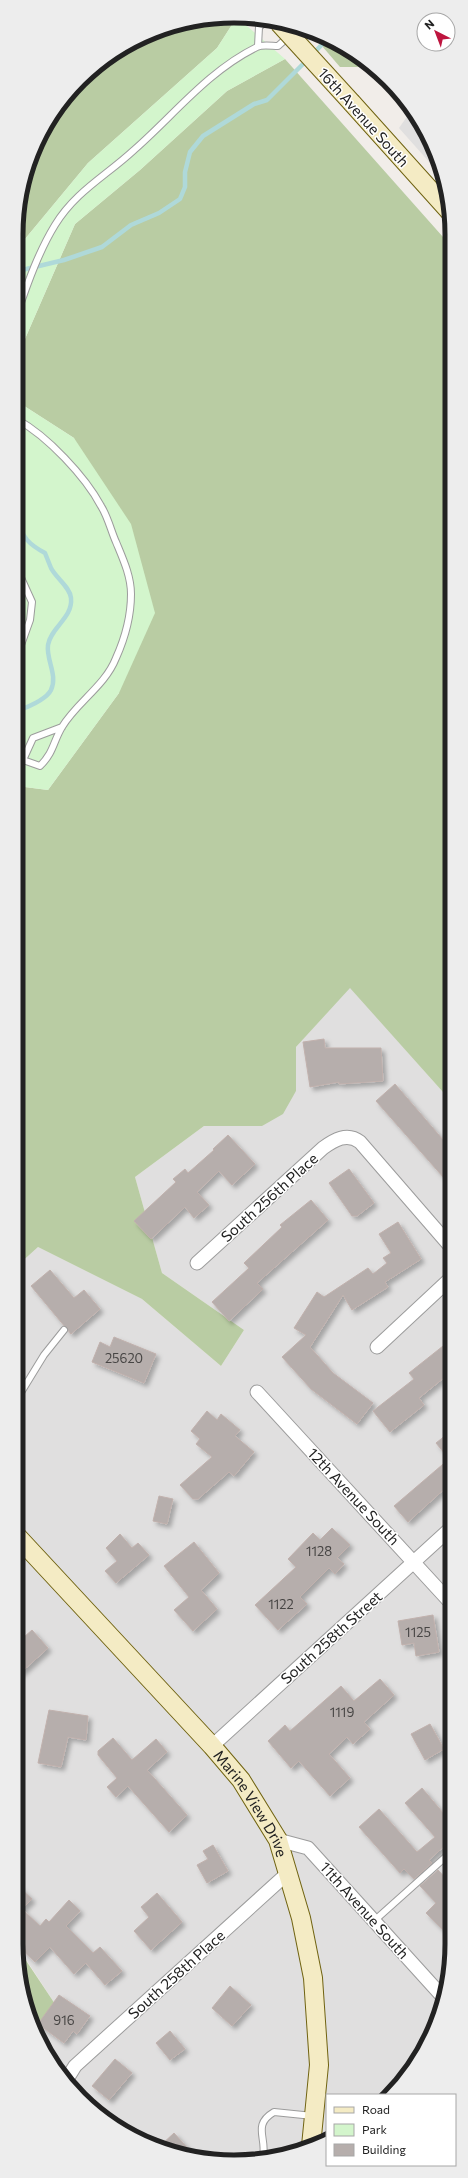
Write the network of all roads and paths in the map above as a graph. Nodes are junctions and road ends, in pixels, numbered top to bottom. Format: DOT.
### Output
graph roads {
  1 [pos="262,25"];
  2 [pos="285,29"];
  3 [pos="295,31"];
  4 [pos="258,46"];
  5 [pos="442,202"];
  6 [pos="23,297"];
  7 [pos="23,423"];
  8 [pos="23,581"];
  9 [pos="23,639"];
  10 [pos="62,727"];
  11 [pos="445,1240"];
  12 [pos="197,1263"];
  13 [pos="445,1284"];
  14 [pos="64,1330"];
  15 [pos="377,1347"];
  16 [pos="23,1389"];
  17 [pos="258,1392"];
  18 [pos="445,1533"];
  19 [pos="23,1545"];
  20 [pos="414,1561"];
  21 [pos="445,1596"];
  22 [pos="212,1746"];
  23 [pos="278,1840"];
  24 [pos="445,1857"];
  25 [pos="289,1872"];
  26 [pos="374,1921"];
  27 [pos="439,1993"];
  28 [pos="69,2075"];
  29 [pos="314,2116"];
  30 [pos="312,2140"];
  31 [pos="263,2153"];
  1 -- 4 [label="lane"];
  2 -- 5 [label="main road, 16th Avenue South, bridge"];
  3 -- 4 [label="lane"];
  4 -- 6 [label="lane"];
  7 -- 10 [label="lane"];
  8 -- 9 [label="lane"];
  10 -- 10 [label="lane"];
  11 -- 12 [label="street, South 256th Place"];
  13 -- 15 [label="street"];
  14 -- 16 [label="lane"];
  17 -- 20 [label="street, 12th Avenue South"];
  18 -- 20 [label="street, South 258th Street"];
  19 -- 22 [label="main road, Marine View Drive"];
  20 -- 21 [label="street, 12th Avenue South"];
  20 -- 22 [label="street, South 258th Street"];
  22 -- 23 [label="main road, Marine View Drive"];
  23 -- 25 [label="main road, Marine View Drive"];
  23 -- 26 [label="street, 11th Avenue South"];
  24 -- 26 [label="lane"];
  25 -- 28 [label="street, South 258th Place"];
  25 -- 29 [label="main road, Marine View Drive"];
  26 -- 27 [label="street, 11th Avenue South"];
  29 -- 30 [label="main road, Marine View Drive"];
  29 -- 31 [label="lane"];
}
